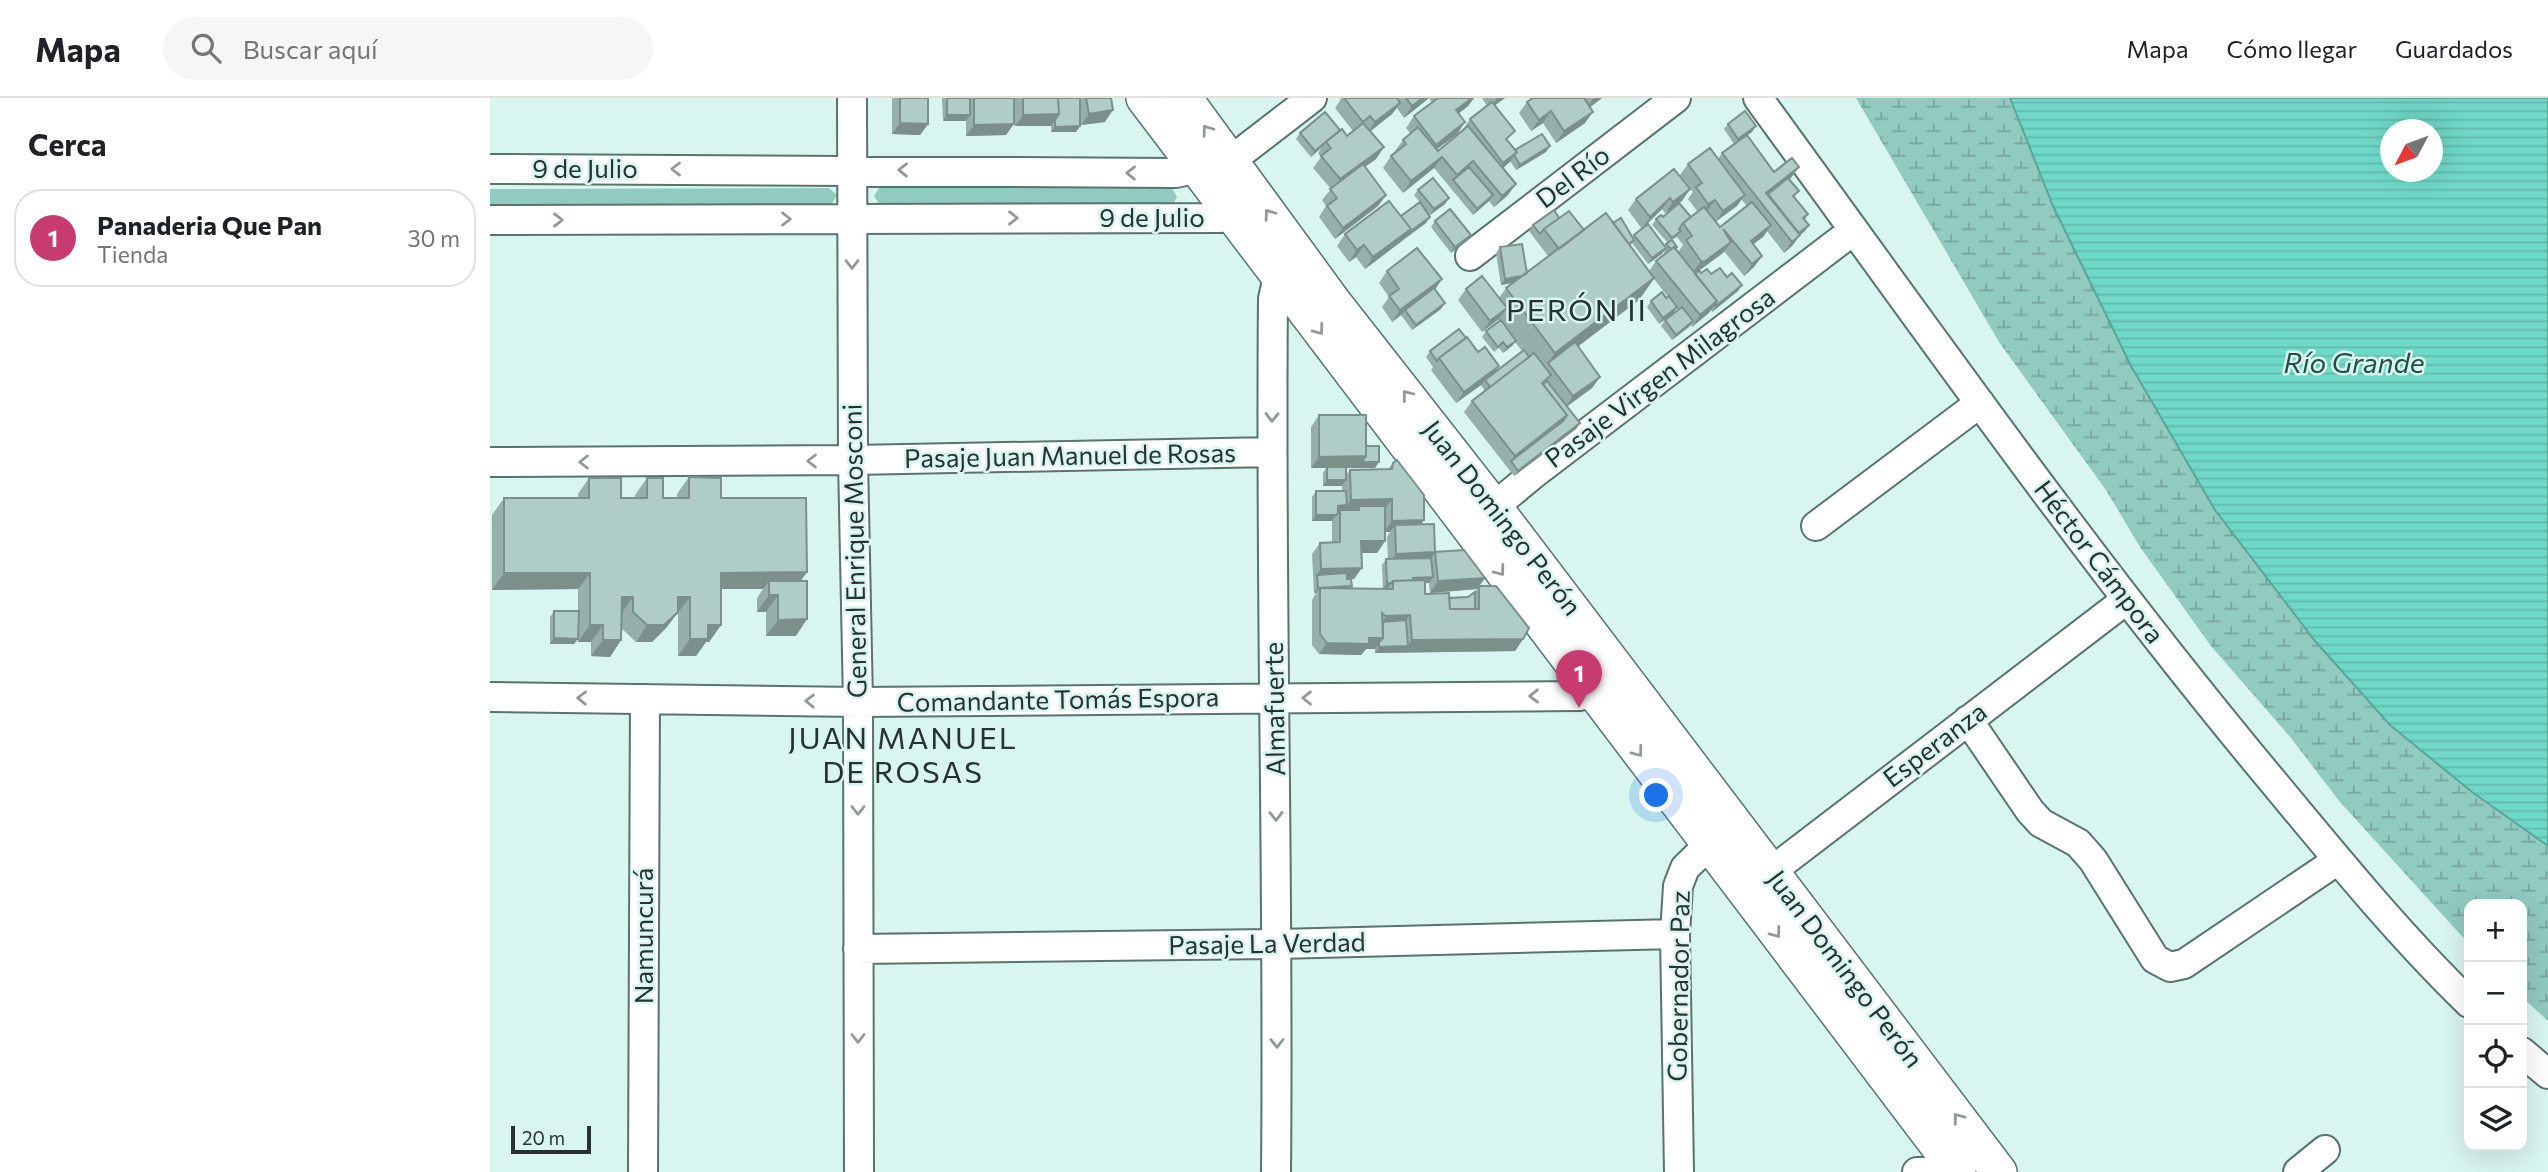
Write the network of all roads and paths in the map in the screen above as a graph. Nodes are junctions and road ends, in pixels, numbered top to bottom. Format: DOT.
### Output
graph roads {
  1 [pos="852,98"];
  2 [pos="1144,98"];
  3 [pos="1184,98"];
  4 [pos="1312,98"];
  5 [pos="1676,98"];
  6 [pos="1758,98"];
  7 [pos="1214,165"];
  8 [pos="490,169"];
  9 [pos="852,170"];
  10 [pos="1230,211"];
  11 [pos="852,219"];
  12 [pos="490,220"];
  13 [pos="1854,230"];
  14 [pos="1470,256"];
  15 [pos="1290,267"];
  16 [pos="1980,403"];
  17 [pos="1272,452"];
  18 [pos="853,460"];
  19 [pos="490,462"];
  20 [pos="1481,517"];
  21 [pos="1816,526"];
  22 [pos="2126,600"];
  23 [pos="1606,682"];
  24 [pos="490,697"];
  25 [pos="1275,698"];
  26 [pos="645,699"];
  27 [pos="858,702"];
  28 [pos="1968,719"];
  29 [pos="1721,832"];
  30 [pos="2338,860"];
  31 [pos="1758,881"];
  32 [pos="1675,934"];
  33 [pos="1278,944"];
  34 [pos="858,949"];
  35 [pos="2464,998"];
  36 [pos="2527,1056"];
  37 [pos="2548,1074"];
  38 [pos="2325,1150"];
  39 [pos="643,1172"];
  40 [pos="859,1172"];
  41 [pos="1276,1172"];
  42 [pos="1679,1172"];
  43 [pos="1917,1172"];
  44 [pos="1958,1172"];
  45 [pos="1999,1172"];
  46 [pos="2298,1172"];
  1 -- 9 [label="street, General Enrique Mosconi"];
  2 -- 7 [label="main road, Juan Domingo Perón"];
  7 -- 3 [label="main road, Juan Domingo Perón, one-way"];
  4 -- 7 [label="street"];
  5 -- 14 [label="street, Del Río"];
  6 -- 13 [label="street, Héctor Cámpora"];
  7 -- 9 [label="street, 9 de Julio, one-way"];
  7 -- 10 [label="main road, Juan Domingo Perón"];
  15 -- 7 [label="main road, Juan Domingo Perón, one-way"];
  9 -- 8 [label="street, 9 de Julio, one-way"];
  9 -- 11 [label="street, General Enrique Mosconi"];
  11 -- 10 [label="street, 9 de Julio, one-way"];
  10 -- 15 [label="main road, Juan Domingo Perón"];
  12 -- 11 [label="street, 9 de Julio, one-way"];
  11 -- 18 [label="street, General Enrique Mosconi, one-way"];
  13 -- 16 [label="street, Héctor Cámpora"];
  13 -- 20 [label="street, Pasaje Virgen Milagrosa"];
  15 -- 17 [label="street, Almafuerte, one-way"];
  15 -- 20 [label="main road, Juan Domingo Perón"];
  16 -- 21 [label="street"];
  16 -- 22 [label="street, Héctor Cámpora"];
  17 -- 18 [label="street, Pasaje Juan Manuel de Rosas"];
  17 -- 25 [label="street, Almafuerte"];
  18 -- 19 [label="street, Pasaje Juan Manuel de Rosas, one-way"];
  18 -- 27 [label="street, General Enrique Mosconi"];
  20 -- 23 [label="main road, Juan Domingo Perón"];
  22 -- 28 [label="street, Esperanza"];
  22 -- 30 [label="street, Héctor Cámpora"];
  23 -- 25 [label="street, Comandante Tomás Espora, one-way"];
  23 -- 29 [label="main road, Juan Domingo Perón"];
  26 -- 24 [label="street, Comandante Tomás Espora, one-way"];
  25 -- 27 [label="street, Comandante Tomás Espora"];
  25 -- 33 [label="street, Almafuerte, one-way"];
  27 -- 26 [label="street, Comandante Tomás Espora, one-way"];
  26 -- 39 [label="street, Namuncurá"];
  27 -- 34 [label="street, General Enrique Mosconi, one-way"];
  28 -- 30 [label="street"];
  28 -- 31 [label="street, Esperanza"];
  29 -- 31 [label="main road, Juan Domingo Perón"];
  29 -- 32 [label="street, Gobernador Paz"];
  30 -- 35 [label="street, Héctor Cámpora"];
  31 -- 44 [label="main road, Juan Domingo Perón, one-way"];
  45 -- 31 [label="main road, Juan Domingo Perón, one-way"];
  32 -- 33 [label="street, Pasaje La Verdad"];
  32 -- 42 [label="street, Gobernador Paz"];
  33 -- 34 [label="street, Pasaje La Verdad"];
  33 -- 41 [label="street, Almafuerte, one-way"];
  34 -- 40 [label="street, General Enrique Mosconi, one-way"];
  36 -- 37 [label="street"];
  38 -- 46 [label="street"];
  43 -- 44 [label="street"];
}
